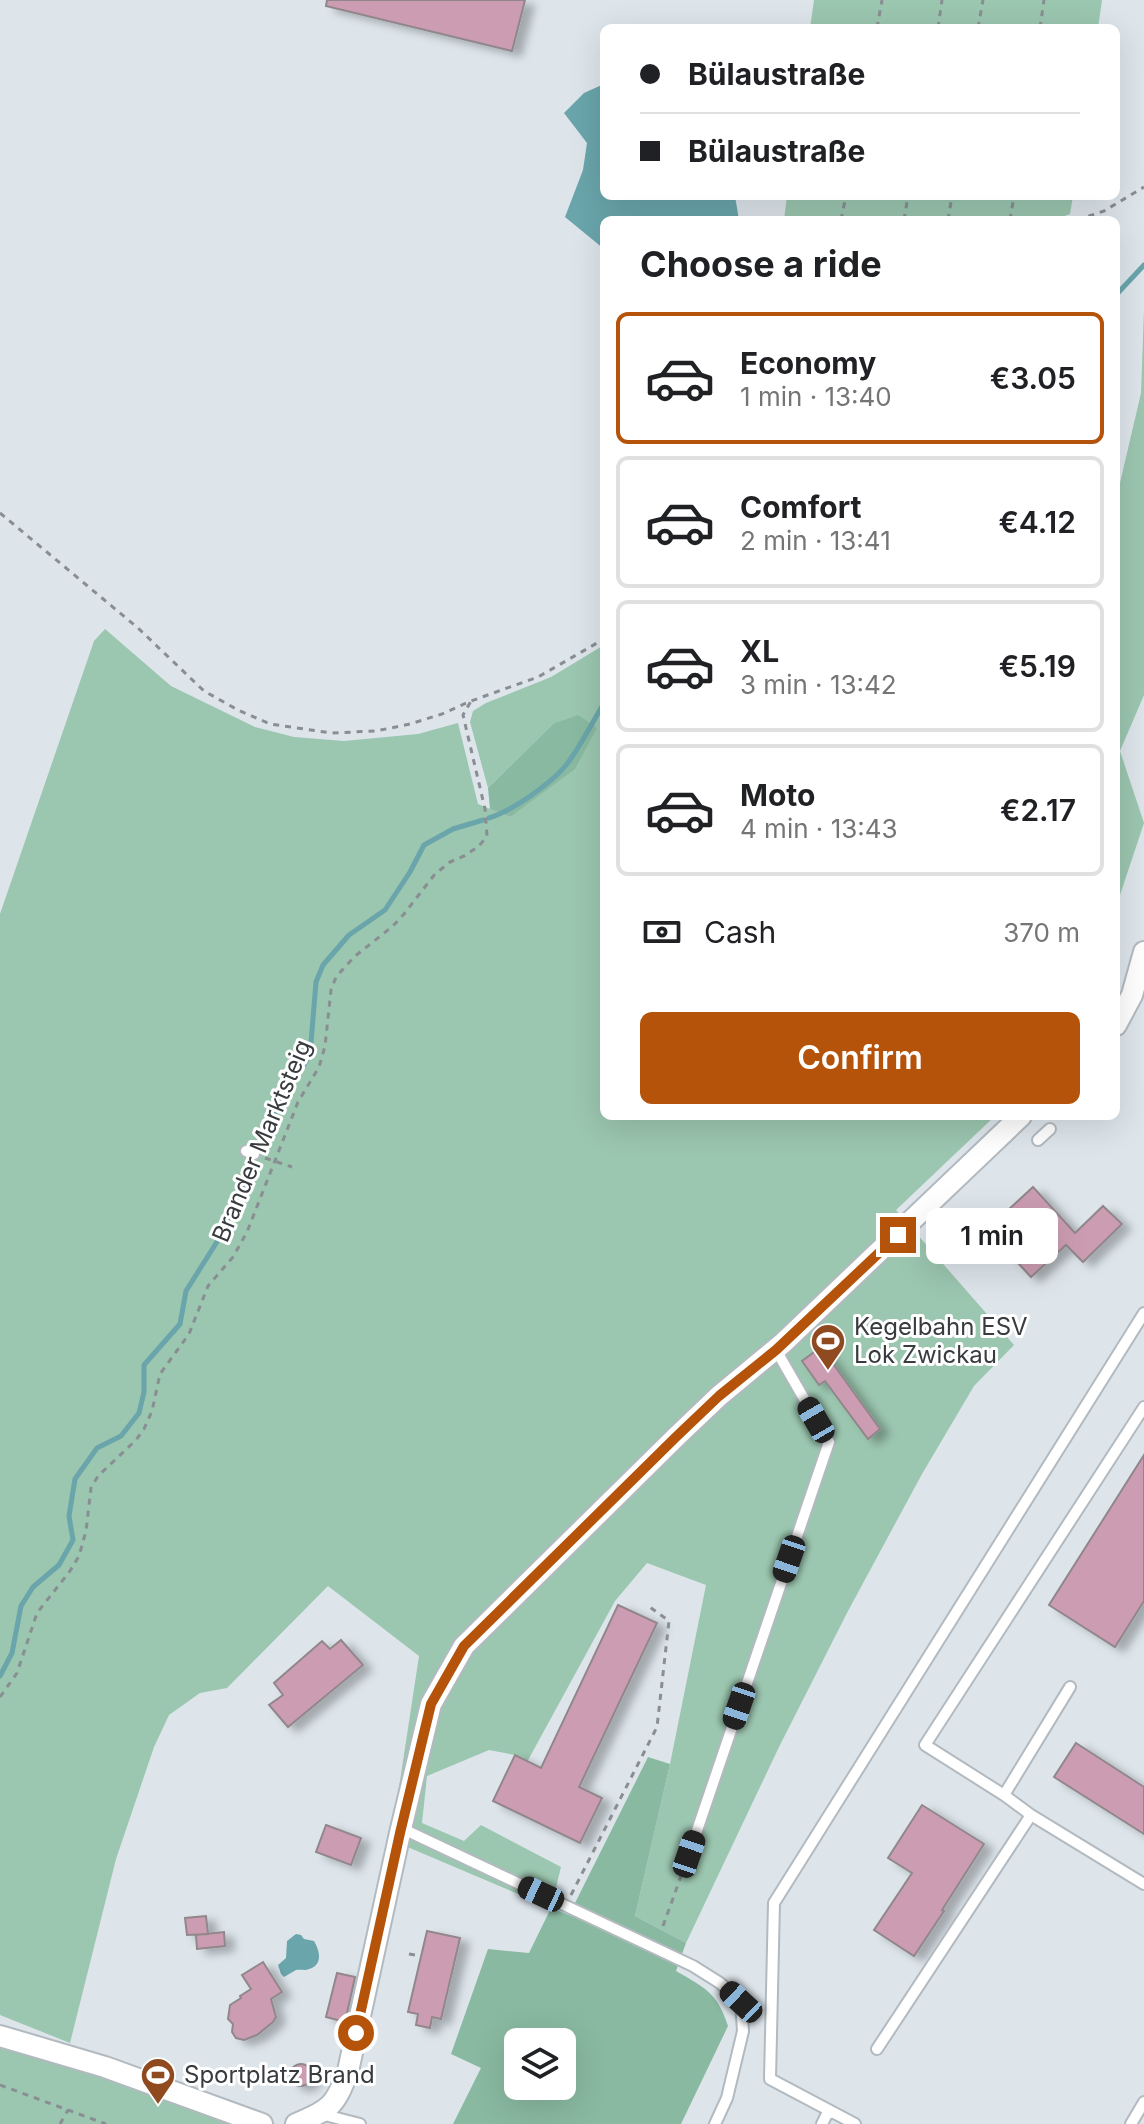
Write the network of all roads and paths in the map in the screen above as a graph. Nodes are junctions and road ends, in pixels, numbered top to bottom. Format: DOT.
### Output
graph roads {
  1 [pos="882,0"];
  2 [pos="942,0"];
  3 [pos="983,0"];
  4 [pos="1044,0"];
  5 [pos="878,24"];
  6 [pos="939,24"];
  7 [pos="979,24"];
  8 [pos="1041,24"];
  9 [pos="1144,187"];
  10 [pos="1090,216"];
  11 [pos="0,513"];
  12 [pos="600,641"];
  13 [pos="471,701"];
  14 [pos="1144,952"];
  15 [pos="1120,1018"];
  16 [pos="1017,1120"];
  17 [pos="1050,1129"];
  18 [pos="1038,1140"];
  19 [pos="255,1154"];
  20 [pos="276,1162"];
  21 [pos="292,1167"];
  22 [pos="1144,1313"];
  23 [pos="776,1350"];
  24 [pos="1144,1407"];
  25 [pos="647,1605"];
  26 [pos="1070,1687"];
  27 [pos="0,1697"];
  28 [pos="1004,1795"];
  29 [pos="1031,1815"];
  30 [pos="401,1828"];
  31 [pos="689,1854"];
  32 [pos="1144,1884"];
  33 [pos="565,1905"];
  34 [pos="663,1926"];
  35 [pos="409,1954"];
  36 [pos="422,1956"];
  37 [pos="0,2036"];
  38 [pos="877,2049"];
  39 [pos="0,2085"];
  40 [pos="1144,2102"];
  41 [pos="68,2110"];
  42 [pos="829,2110"];
  43 [pos="321,2114"];
  44 [pos="60,2124"];
  45 [pos="106,2124"];
  46 [pos="262,2124"];
  47 [pos="296,2124"];
  48 [pos="360,2124"];
  49 [pos="715,2124"];
  50 [pos="822,2124"];
  51 [pos="855,2124"];
  52 [pos="1131,2124"];
  1 -- 5 [label="path"];
  2 -- 6 [label="path"];
  3 -- 7 [label="path"];
  4 -- 8 [label="path"];
  9 -- 10 [label="path"];
  11 -- 13 [label="path"];
  12 -- 13 [label="path"];
  13 -- 20 [label="path, Brander Marktsteig"];
  14 -- 15 [label="street"];
  16 -- 23 [label="street"];
  17 -- 18 [label="lane"];
  19 -- 20 [label="path"];
  20 -- 21 [label="path"];
  20 -- 27 [label="path, Brander Marktsteig"];
  22 -- 42 [label="lane"];
  23 -- 30 [label="street"];
  23 -- 31 [label="lane"];
  24 -- 28 [label="lane"];
  25 -- 33 [label="path"];
  26 -- 28 [label="lane"];
  28 -- 29 [label="lane"];
  29 -- 32 [label="lane"];
  29 -- 38 [label="lane"];
  30 -- 33 [label="lane"];
  30 -- 43 [label="street"];
  31 -- 34 [label="path"];
  33 -- 49 [label="lane"];
  35 -- 36 [label="path"];
  37 -- 46 [label="street"];
  39 -- 41 [label="path"];
  40 -- 52 [label="lane"];
  41 -- 44 [label="path"];
  41 -- 45 [label="path"];
  42 -- 50 [label="lane"];
  42 -- 51 [label="lane"];
  43 -- 47 [label="street"];
  43 -- 48 [label="lane"];
}
